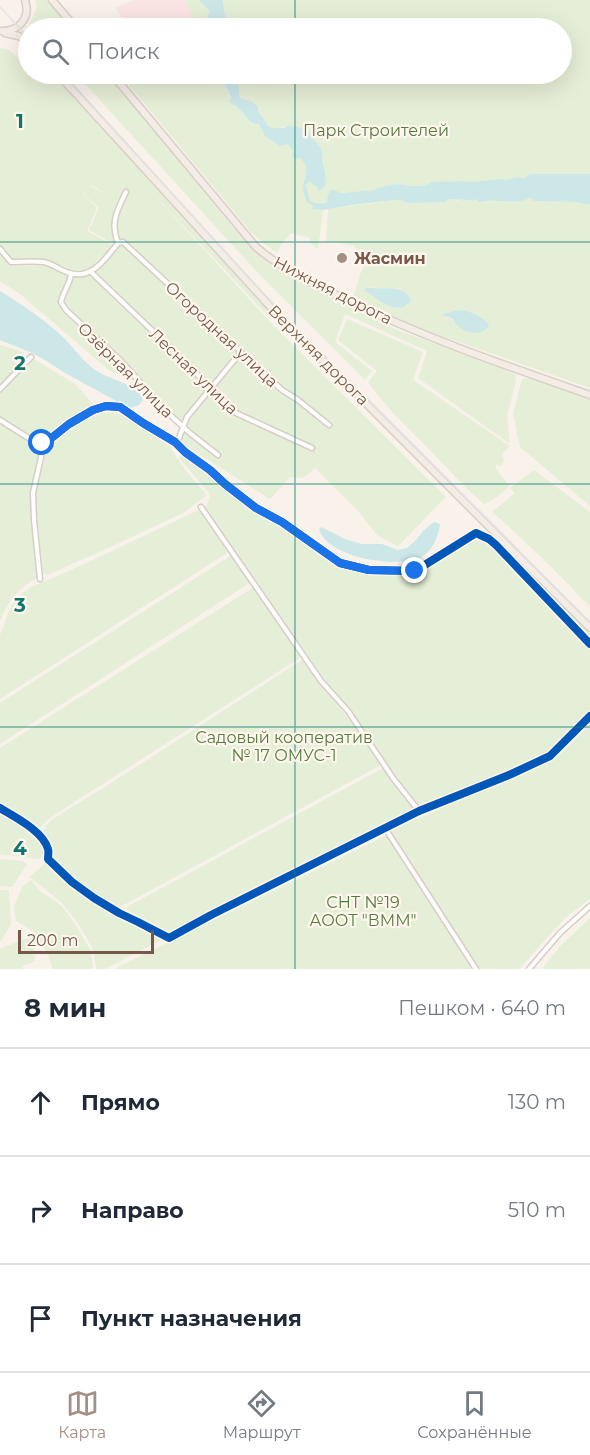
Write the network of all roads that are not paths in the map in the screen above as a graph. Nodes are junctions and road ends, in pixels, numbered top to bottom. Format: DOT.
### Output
graph roads {
  1 [pos="52,0"];
  2 [pos="26,2"];
  3 [pos="25,18"];
  4 [pos="67,18"];
  5 [pos="18,27"];
  6 [pos="1,32"];
  7 [pos="18,36"];
  8 [pos="67,84"];
  9 [pos="120,84"];
  10 [pos="126,192"];
  11 [pos="118,243"];
  12 [pos="0,249"];
  13 [pos="90,272"];
  14 [pos="71,274"];
  15 [pos="241,352"];
  16 [pos="31,357"];
  17 [pos="0,389"];
  18 [pos="211,389"];
  19 [pos="590,395"];
  20 [pos="0,420"];
  21 [pos="329,425"];
  22 [pos="183,427"];
  23 [pos="175,442"];
  24 [pos="44,444"];
  25 [pos="312,448"];
  26 [pos="218,455"];
  27 [pos="201,507"];
  28 [pos="40,579"];
  29 [pos="590,628"];
  30 [pos="590,644"];
  31 [pos="590,716"];
  32 [pos="0,808"];
  33 [pos="419,811"];
  34 [pos="385,828"];
  35 [pos="590,906"];
  36 [pos="476,969"];
  37 [pos="529,969"];
  1 -- 4 [label="main road"];
  2 -- 3 [label="main road"];
  5 -- 6 [label="main road"];
  6 -- 7 [label="main road"];
  8 -- 29 [label="main road, Верхняя дорога"];
  9 -- 19 [label="main road, Нижняя дорога"];
  10 -- 11 [label="street"];
  11 -- 13 [label="street"];
  11 -- 15 [label="street, Огородная улица"];
  12 -- 14 [label="street"];
  13 -- 14 [label="street"];
  13 -- 18 [label="street, Лесная улица"];
  14 -- 22 [label="street, Озёрная улица"];
  15 -- 18 [label="street"];
  15 -- 21 [label="street, Огородная улица"];
  16 -- 17 [label="street"];
  18 -- 22 [label="street"];
  18 -- 25 [label="street, Лесная улица"];
  20 -- 24 [label="street"];
  22 -- 23 [label="street"];
  22 -- 26 [label="street, Озёрная улица"];
  23 -- 24 [label="street"];
  23 -- 30 [label="street"];
  24 -- 28 [label="street"];
  27 -- 33 [label="street"];
  31 -- 33 [label="street"];
  32 -- 34 [label="street"];
  33 -- 34 [label="street"];
  34 -- 36 [label="street"];
  35 -- 37 [label="street"];
}
